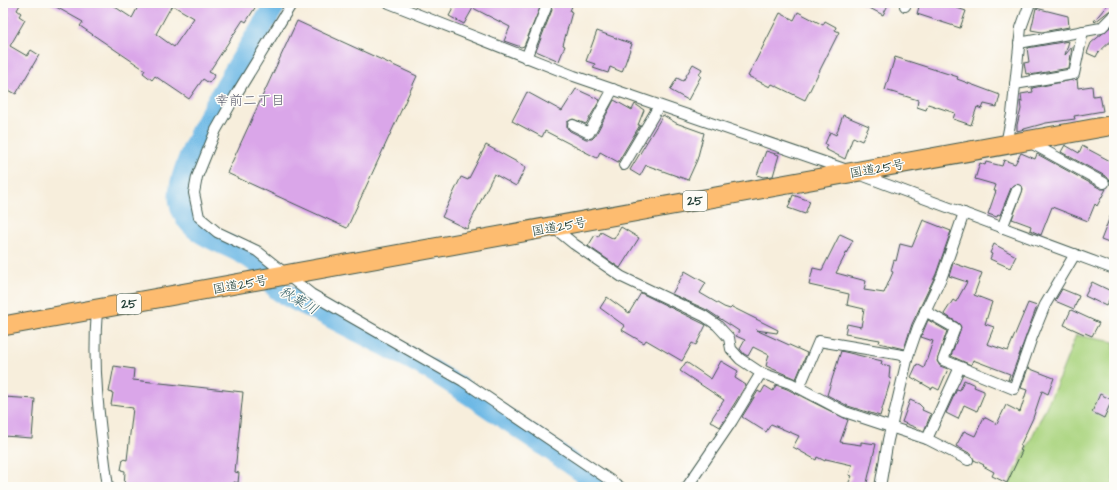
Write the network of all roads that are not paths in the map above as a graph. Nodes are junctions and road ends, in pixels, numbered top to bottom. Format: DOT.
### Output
graph roads {
  1 [pos="292,3"];
  2 [pos="389,3"];
  3 [pos="1030,3"];
  4 [pos="403,5"];
  5 [pos="546,8"];
  6 [pos="1113,16"];
  7 [pos="1083,31"];
  8 [pos="1018,43"];
  9 [pos="526,58"];
  10 [pos="1015,84"];
  11 [pos="613,90"];
  12 [pos="659,106"];
  13 [pos="573,125"];
  14 [pos="1114,125"];
  15 [pos="1027,141"];
  16 [pos="1006,144"];
  17 [pos="624,165"];
  18 [pos="853,172"];
  19 [pos="1104,184"];
  20 [pos="1017,190"];
  21 [pos="964,213"];
  22 [pos="553,227"];
  23 [pos="1002,228"];
  24 [pos="1075,254"];
  25 [pos="1114,269"];
  26 [pos="281,276"];
  27 [pos="97,310"];
  28 [pos="925,312"];
  29 [pos="3,326"];
  30 [pos="908,356"];
  31 [pos="960,367"];
  32 [pos="761,373"];
  33 [pos="799,388"];
  34 [pos="892,427"];
  35 [pos="926,438"];
  36 [pos="968,460"];
  37 [pos="108,487"];
  38 [pos="620,487"];
  39 [pos="687,487"];
  40 [pos="880,487"];
  1 -- 26 [label="street"];
  2 -- 4 [label="street"];
  3 -- 8 [label="street"];
  4 -- 9 [label="street"];
  5 -- 9 [label="street"];
  6 -- 7 [label="street"];
  7 -- 8 [label="street"];
  7 -- 10 [label="street"];
  8 -- 10 [label="street"];
  9 -- 11 [label="street"];
  10 -- 16 [label="street"];
  11 -- 12 [label="street"];
  11 -- 13 [label="street"];
  12 -- 17 [label="street"];
  12 -- 18 [label="street"];
  14 -- 15 [label="highway, 国道25号 / 25"];
  15 -- 16 [label="highway, 国道25号 / 25"];
  15 -- 19 [label="street"];
  16 -- 18 [label="highway, 国道25号 / 25"];
  18 -- 21 [label="street"];
  18 -- 22 [label="highway, 国道25号 / 25"];
  20 -- 23 [label="street"];
  21 -- 23 [label="street"];
  21 -- 28 [label="street"];
  22 -- 26 [label="highway, 国道25号 / 25"];
  22 -- 32 [label="street"];
  23 -- 24 [label="street"];
  24 -- 25 [label="street"];
  24 -- 31 [label="street"];
  26 -- 27 [label="highway, 国道25号 / 25"];
  26 -- 38 [label="street"];
  27 -- 29 [label="highway, 国道25号 / 25"];
  27 -- 37 [label="street"];
  28 -- 30 [label="street"];
  28 -- 31 [label="street"];
  30 -- 33 [label="street"];
  30 -- 34 [label="street"];
  31 -- 35 [label="street"];
  32 -- 33 [label="street"];
  32 -- 39 [label="street"];
  33 -- 34 [label="street"];
  34 -- 35 [label="street"];
  34 -- 40 [label="street"];
  35 -- 36 [label="street"];
}
